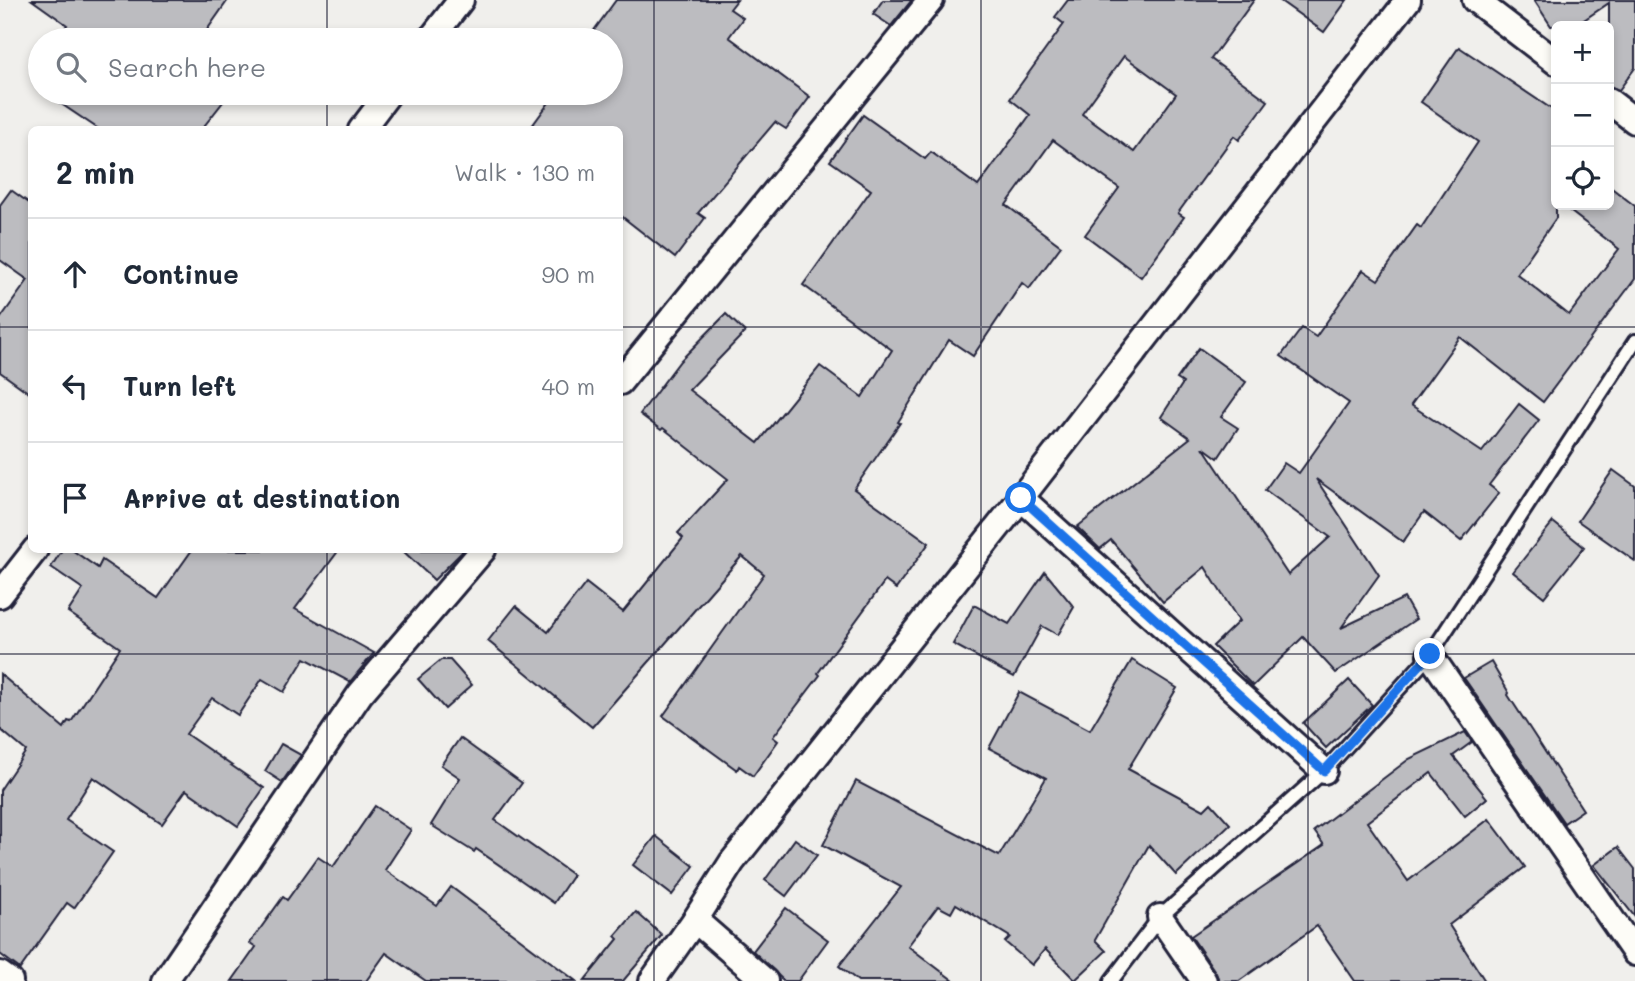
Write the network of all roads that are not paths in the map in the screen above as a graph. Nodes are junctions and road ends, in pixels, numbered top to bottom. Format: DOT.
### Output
graph roads {
  1 [pos="461,0"];
  2 [pos="931,0"];
  3 [pos="1408,0"];
  4 [pos="1475,0"];
  5 [pos="439,28"];
  6 [pos="1551,57"];
  7 [pos="380,105"];
  8 [pos="1614,105"];
  9 [pos="1635,121"];
  10 [pos="364,126"];
  11 [pos="1635,341"];
  12 [pos="623,378"];
  13 [pos="1021,498"];
  14 [pos="34,553"];
  15 [pos="480,553"];
  16 [pos="0,595"];
  17 [pos="1430,654"];
  18 [pos="1324,771"];
  19 [pos="1160,917"];
  20 [pos="695,920"];
  21 [pos="1635,953"];
  22 [pos="0,974"];
  23 [pos="10,981"];
  24 [pos="164,981"];
  25 [pos="652,981"];
  26 [pos="765,981"];
  27 [pos="1111,981"];
  28 [pos="1204,981"];
  1 -- 5 [label="street"];
  2 -- 12 [label="street"];
  3 -- 13 [label="street"];
  4 -- 6 [label="street"];
  7 -- 10 [label="street"];
  8 -- 9 [label="street"];
  11 -- 17 [label="lane"];
  13 -- 18 [label="street"];
  13 -- 20 [label="street"];
  14 -- 16 [label="street"];
  15 -- 24 [label="street"];
  17 -- 18 [label="lane"];
  17 -- 21 [label="street"];
  18 -- 19 [label="lane"];
  19 -- 27 [label="lane"];
  19 -- 28 [label="street"];
  20 -- 25 [label="street"];
  20 -- 26 [label="street"];
  22 -- 23 [label="street"];
}
